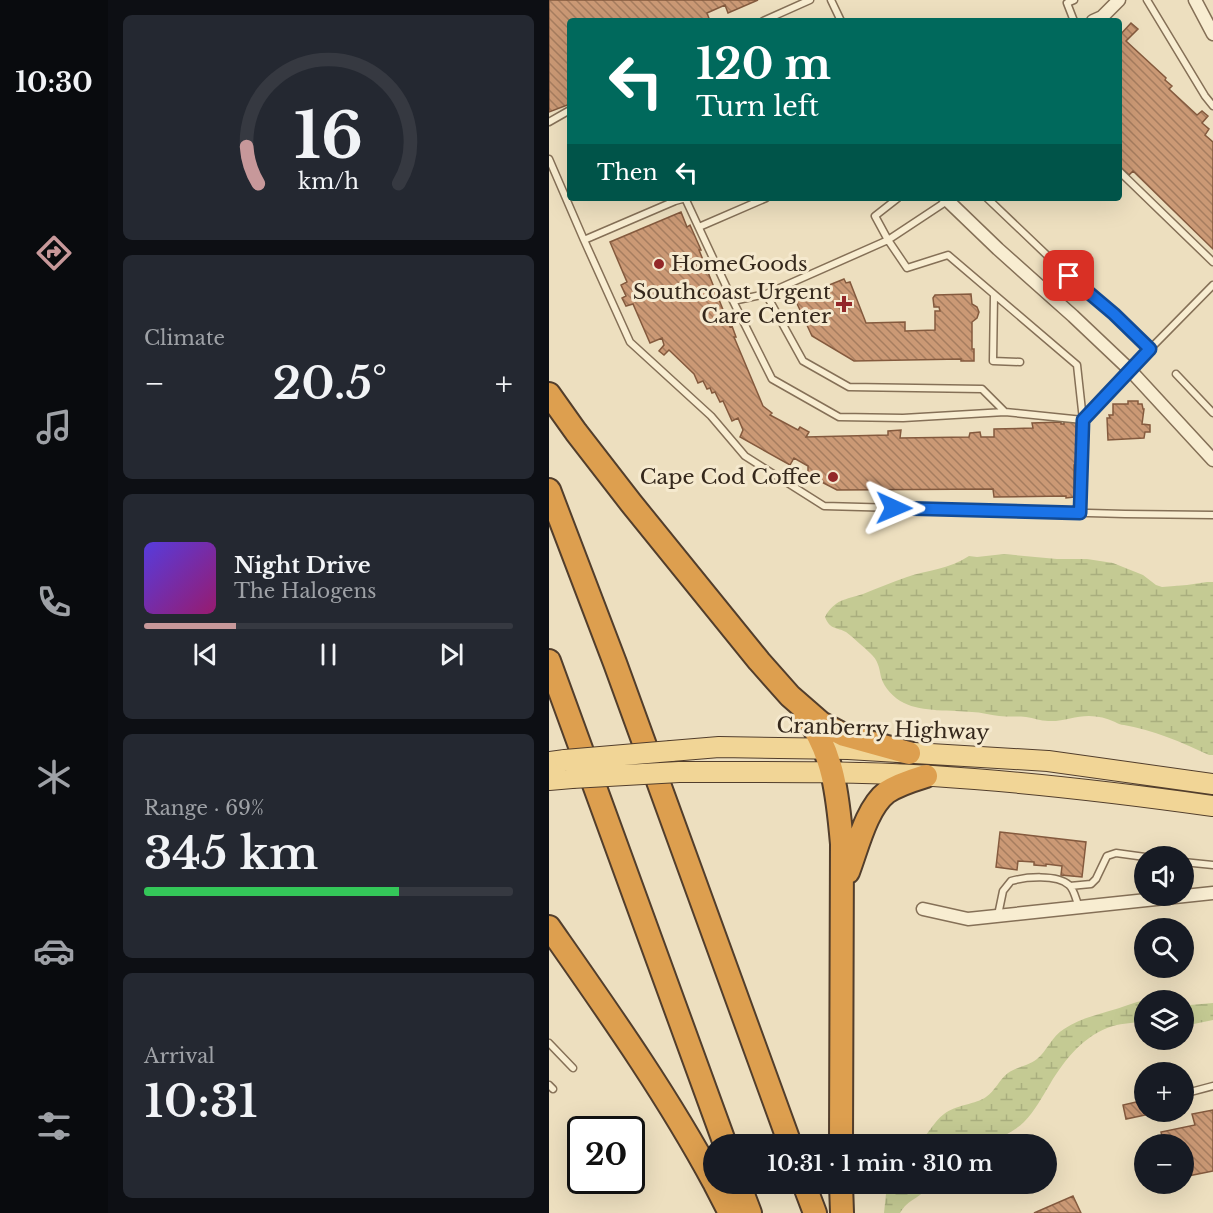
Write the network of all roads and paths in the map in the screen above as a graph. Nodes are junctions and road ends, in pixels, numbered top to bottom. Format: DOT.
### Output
graph roads {
  1 [pos="810,0"];
  2 [pos="831,0"];
  3 [pos="1074,0"];
  4 [pos="1119,0"];
  5 [pos="1147,0"];
  6 [pos="1195,0"];
  7 [pos="770,18"];
  8 [pos="840,18"];
  9 [pos="1073,18"];
  10 [pos="1100,18"];
  11 [pos="1213,34"];
  12 [pos="1213,106"];
  13 [pos="567,112"];
  14 [pos="549,122"];
  15 [pos="549,159"];
  16 [pos="1122,174"];
  17 [pos="567,201"];
  18 [pos="567,201"];
  19 [pos="675,201"];
  20 [pos="687,201"];
  21 [pos="759,201"];
  22 [pos="895,201"];
  23 [pos="944,201"];
  24 [pos="949,201"];
  25 [pos="990,201"];
  26 [pos="699,227"];
  27 [pos="584,240"];
  28 [pos="888,240"];
  29 [pos="1213,262"];
  30 [pos="1213,285"];
  31 [pos="766,294"];
  32 [pos="994,295"];
  33 [pos="733,301"];
  34 [pos="1150,349"];
  35 [pos="1020,362"];
  36 [pos="1129,370"];
  37 [pos="1176,374"];
  38 [pos="549,394"];
  39 [pos="1005,412"];
  40 [pos="1213,413"];
  41 [pos="1083,420"];
  42 [pos="1213,460"];
  43 [pos="549,490"];
  44 [pos="1080,513"];
  45 [pos="1213,514"];
  46 [pos="549,661"];
  47 [pos="790,696"];
  48 [pos="825,749"];
  49 [pos="909,753"];
  50 [pos="562,767"];
  51 [pos="833,773"];
  52 [pos="926,776"];
  53 [pos="549,780"];
  54 [pos="1213,784"];
  55 [pos="1213,806"];
  56 [pos="1134,856"];
  57 [pos="1194,863"];
  58 [pos="1213,866"];
  59 [pos="1070,886"];
  60 [pos="842,891"];
  61 [pos="1213,893"];
  62 [pos="1079,907"];
  63 [pos="923,909"];
  64 [pos="998,916"];
  65 [pos="549,927"];
  66 [pos="549,1043"];
  67 [pos="573,1068"];
  68 [pos="1213,1086"];
  69 [pos="1194,1091"];
  70 [pos="721,1134"];
  71 [pos="786,1134"];
  72 [pos="841,1134"];
  73 [pos="703,1163"];
  74 [pos="720,1194"];
  75 [pos="743,1194"];
  76 [pos="808,1194"];
  77 [pos="841,1194"];
  78 [pos="730,1213"];
  79 [pos="750,1213"];
  80 [pos="815,1213"];
  81 [pos="841,1213"];
  1 -- 7 [label="lane"];
  2 -- 8 [label="lane"];
  3 -- 9 [label="lane"];
  4 -- 10 [label="street"];
  5 -- 12 [label="lane"];
  6 -- 11 [label="street"];
  13 -- 14 [label="lane"];
  15 -- 17 [label="lane"];
  16 -- 29 [label="lane"];
  18 -- 27 [label="lane"];
  19 -- 27 [label="lane"];
  20 -- 26 [label="lane"];
  21 -- 26 [label="lane"];
  22 -- 28 [label="lane"];
  23 -- 28 [label="lane"];
  24 -- 36 [label="street"];
  25 -- 34 [label="lane"];
  26 -- 33 [label="lane"];
  27 -- 44 [label="lane"];
  28 -- 31 [label="lane"];
  28 -- 32 [label="lane"];
  30 -- 34 [label="lane"];
  31 -- 33 [label="lane"];
  31 -- 39 [label="lane"];
  32 -- 35 [label="lane"];
  32 -- 41 [label="lane"];
  33 -- 39 [label="lane"];
  34 -- 36 [label="lane"];
  36 -- 41 [label="lane"];
  36 -- 42 [label="street"];
  37 -- 40 [label="lane"];
  38 -- 47 [label="highway"];
  39 -- 41 [label="lane"];
  41 -- 44 [label="lane"];
  43 -- 71 [label="highway"];
  44 -- 45 [label="lane"];
  46 -- 70 [label="highway"];
  47 -- 48 [label="highway"];
  47 -- 49 [label="highway"];
  48 -- 49 [label="main road, Cranberry Highway"];
  48 -- 50 [label="main road, Cranberry Highway, bridge"];
  48 -- 51 [label="highway"];
  49 -- 54 [label="main road, Cranberry Highway"];
  50 -- 51 [label="main road, Cranberry Highway, bridge"];
  50 -- 53 [label="main road, Cranberry Highway"];
  51 -- 52 [label="main road, Cranberry Highway"];
  51 -- 60 [label="highway"];
  52 -- 55 [label="main road, Cranberry Highway"];
  52 -- 60 [label="highway"];
  56 -- 59 [label="lane"];
  57 -- 58 [label="lane"];
  59 -- 62 [label="lane"];
  59 -- 64 [label="lane"];
  60 -- 72 [label="highway"];
  61 -- 62 [label="street"];
  62 -- 64 [label="street"];
  63 -- 64 [label="street"];
  65 -- 73 [label="highway"];
  66 -- 67 [label="lane"];
  68 -- 69 [label="lane"];
  74 -- 78 [label="highway"];
  75 -- 79 [label="highway"];
  76 -- 80 [label="highway"];
  77 -- 81 [label="highway"];
}
